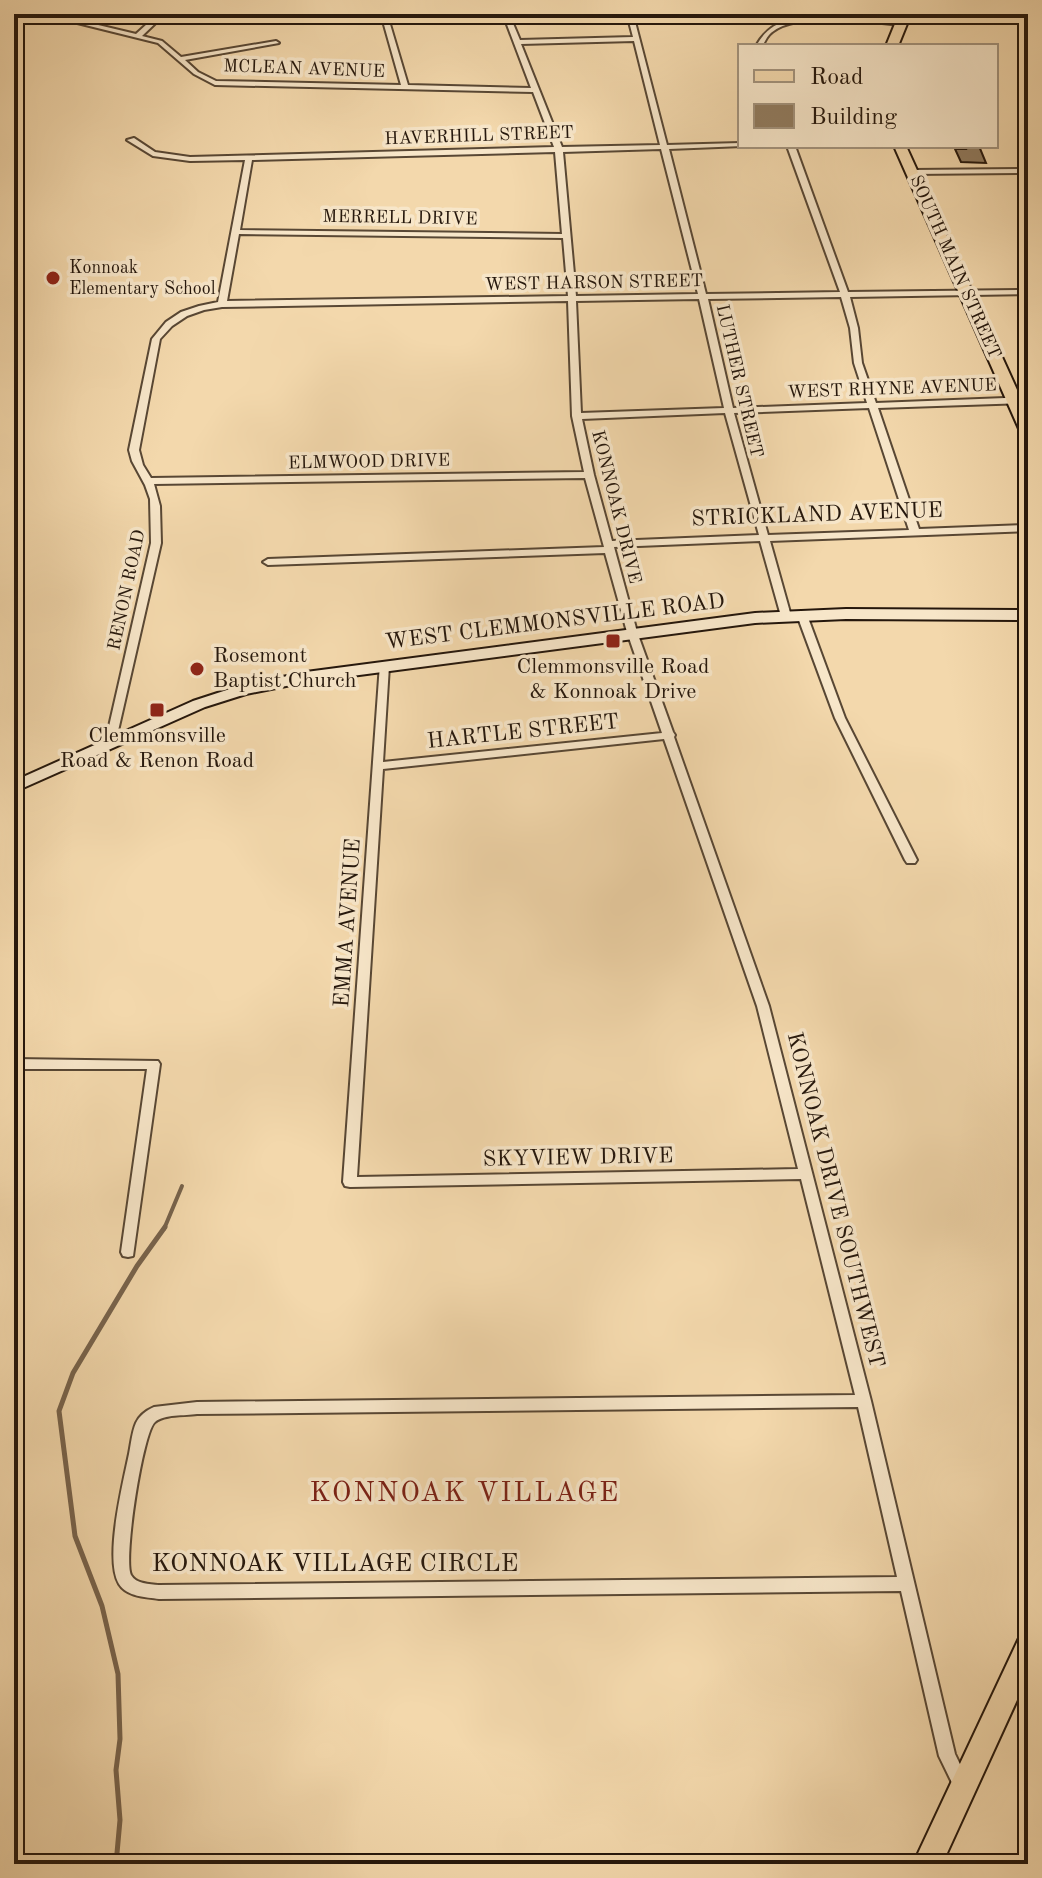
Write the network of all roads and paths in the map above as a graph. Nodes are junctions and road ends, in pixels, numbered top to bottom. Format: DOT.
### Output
graph roads {
  1 [pos="27,14"];
  2 [pos="44,14"];
  3 [pos="162,14"];
  4 [pos="384,14"];
  5 [pos="506,14"];
  6 [pos="630,14"];
  7 [pos="784,14"];
  8 [pos="903,18"];
  9 [pos="795,20"];
  10 [pos="14,25"];
  11 [pos="138,36"];
  12 [pos="635,39"];
  13 [pos="516,42"];
  14 [pos="276,43"];
  15 [pos="760,44"];
  16 [pos="893,44"];
  17 [pos="181,59"];
  18 [pos="405,87"];
  19 [pos="533,90"];
  20 [pos="131,140"];
  21 [pos="738,145"];
  22 [pos="664,147"];
  23 [pos="792,148"];
  24 [pos="901,148"];
  25 [pos="559,150"];
  26 [pos="249,158"];
  27 [pos="1020,171"];
  28 [pos="912,172"];
  29 [pos="235,232"];
  30 [pos="565,236"];
  31 [pos="1028,292"];
  32 [pos="967,294"];
  33 [pos="845,295"];
  34 [pos="703,297"];
  35 [pos="572,300"];
  36 [pos="222,304"];
  37 [pos="1022,401"];
  38 [pos="871,406"];
  39 [pos="729,411"];
  40 [pos="577,416"];
  41 [pos="1028,431"];
  42 [pos="589,475"];
  43 [pos="148,481"];
  44 [pos="1028,528"];
  45 [pos="915,532"];
  46 [pos="762,537"];
  47 [pos="608,547"];
  48 [pos="268,562"];
  49 [pos="794,615"];
  50 [pos="1028,615"];
  51 [pos="632,632"];
  52 [pos="384,666"];
  53 [pos="670,735"];
  54 [pos="110,744"];
  55 [pos="380,766"];
  56 [pos="14,787"];
  57 [pos="911,860"];
  58 [pos="14,1064"];
  59 [pos="807,1174"];
  60 [pos="350,1182"];
  61 [pos="128,1252"];
  62 [pos="864,1401"];
  63 [pos="907,1584"];
  64 [pos="1028,1647"];
  65 [pos="963,1787"];
  66 [pos="927,1864"];
  1 -- 10 [label="street"];
  2 -- 11 [label="street, MCLEAN AVENUE"];
  3 -- 11 [label="street"];
  4 -- 18 [label="street"];
  5 -- 13 [label="street, KONNOAK DRIVE"];
  6 -- 12 [label="street, LUTHER STREET"];
  7 -- 9 [label="street"];
  8 -- 9 [label="street"];
  8 -- 16 [label="main road"];
  9 -- 15 [label="street"];
  11 -- 17 [label="street, MCLEAN AVENUE"];
  12 -- 13 [label="street"];
  12 -- 22 [label="street, LUTHER STREET"];
  13 -- 19 [label="street, KONNOAK DRIVE"];
  14 -- 17 [label="street"];
  17 -- 18 [label="street, MCLEAN AVENUE"];
  18 -- 19 [label="street, MCLEAN AVENUE"];
  19 -- 25 [label="street, KONNOAK DRIVE"];
  20 -- 26 [label="street, HAVERHILL STREET"];
  21 -- 22 [label="street, HAVERHILL STREET"];
  22 -- 25 [label="street, HAVERHILL STREET"];
  22 -- 34 [label="street, LUTHER STREET"];
  23 -- 33 [label="street"];
  24 -- 28 [label="main road, SOUTH MAIN STREET"];
  25 -- 26 [label="street, HAVERHILL STREET"];
  25 -- 30 [label="street, KONNOAK DRIVE"];
  26 -- 29 [label="street"];
  27 -- 28 [label="street"];
  28 -- 32 [label="main road, SOUTH MAIN STREET"];
  29 -- 30 [label="street, MERRELL DRIVE"];
  29 -- 36 [label="street"];
  30 -- 35 [label="street, KONNOAK DRIVE"];
  31 -- 32 [label="street, WEST HARSON STREET"];
  32 -- 33 [label="street, WEST HARSON STREET"];
  32 -- 37 [label="main road, SOUTH MAIN STREET"];
  33 -- 34 [label="street, WEST HARSON STREET"];
  33 -- 38 [label="street"];
  34 -- 35 [label="street, WEST HARSON STREET"];
  34 -- 39 [label="street, LUTHER STREET"];
  35 -- 36 [label="street, WEST HARSON STREET"];
  35 -- 40 [label="street, KONNOAK DRIVE"];
  36 -- 43 [label="street, RENON ROAD"];
  37 -- 38 [label="street, WEST RHYNE AVENUE"];
  37 -- 41 [label="main road, SOUTH MAIN STREET"];
  38 -- 39 [label="street, WEST RHYNE AVENUE"];
  38 -- 45 [label="street"];
  39 -- 40 [label="street, WEST RHYNE AVENUE"];
  39 -- 46 [label="street, LUTHER STREET"];
  40 -- 42 [label="street, KONNOAK DRIVE"];
  42 -- 43 [label="street, ELMWOOD DRIVE"];
  42 -- 47 [label="street, KONNOAK DRIVE"];
  43 -- 54 [label="street, RENON ROAD"];
  44 -- 45 [label="street, STRICKLAND AVENUE"];
  45 -- 46 [label="street, STRICKLAND AVENUE"];
  46 -- 47 [label="street, STRICKLAND AVENUE"];
  46 -- 49 [label="street, LUTHER STREET"];
  47 -- 48 [label="street, STRICKLAND AVENUE"];
  47 -- 51 [label="street, KONNOAK DRIVE"];
  49 -- 50 [label="main road, WEST CLEMMONSVILLE ROAD"];
  49 -- 51 [label="main road, WEST CLEMMONSVILLE ROAD"];
  49 -- 57 [label="street, LUTHER STREET"];
  51 -- 52 [label="main road, WEST CLEMMONSVILLE ROAD"];
  51 -- 53 [label="street, KONNOAK DRIVE SOUTHWEST"];
  52 -- 54 [label="main road, WEST CLEMMONSVILLE ROAD"];
  52 -- 55 [label="street, EMMA AVENUE"];
  53 -- 55 [label="street, HARTLE STREET"];
  53 -- 59 [label="street, KONNOAK DRIVE SOUTHWEST"];
  54 -- 56 [label="main road, WEST CLEMMONSVILLE ROAD"];
  55 -- 60 [label="street, EMMA AVENUE"];
  58 -- 61 [label="street"];
  59 -- 60 [label="street, SKYVIEW DRIVE"];
  59 -- 62 [label="street, KONNOAK DRIVE SOUTHWEST"];
  62 -- 63 [label="street, KONNOAK DRIVE SOUTHWEST"];
  62 -- 63 [label="street, KONNOAK VILLAGE CIRCLE"];
  63 -- 65 [label="street, KONNOAK DRIVE SOUTHWEST"];
  64 -- 65 [label="main road"];
  65 -- 66 [label="main road"];
}
